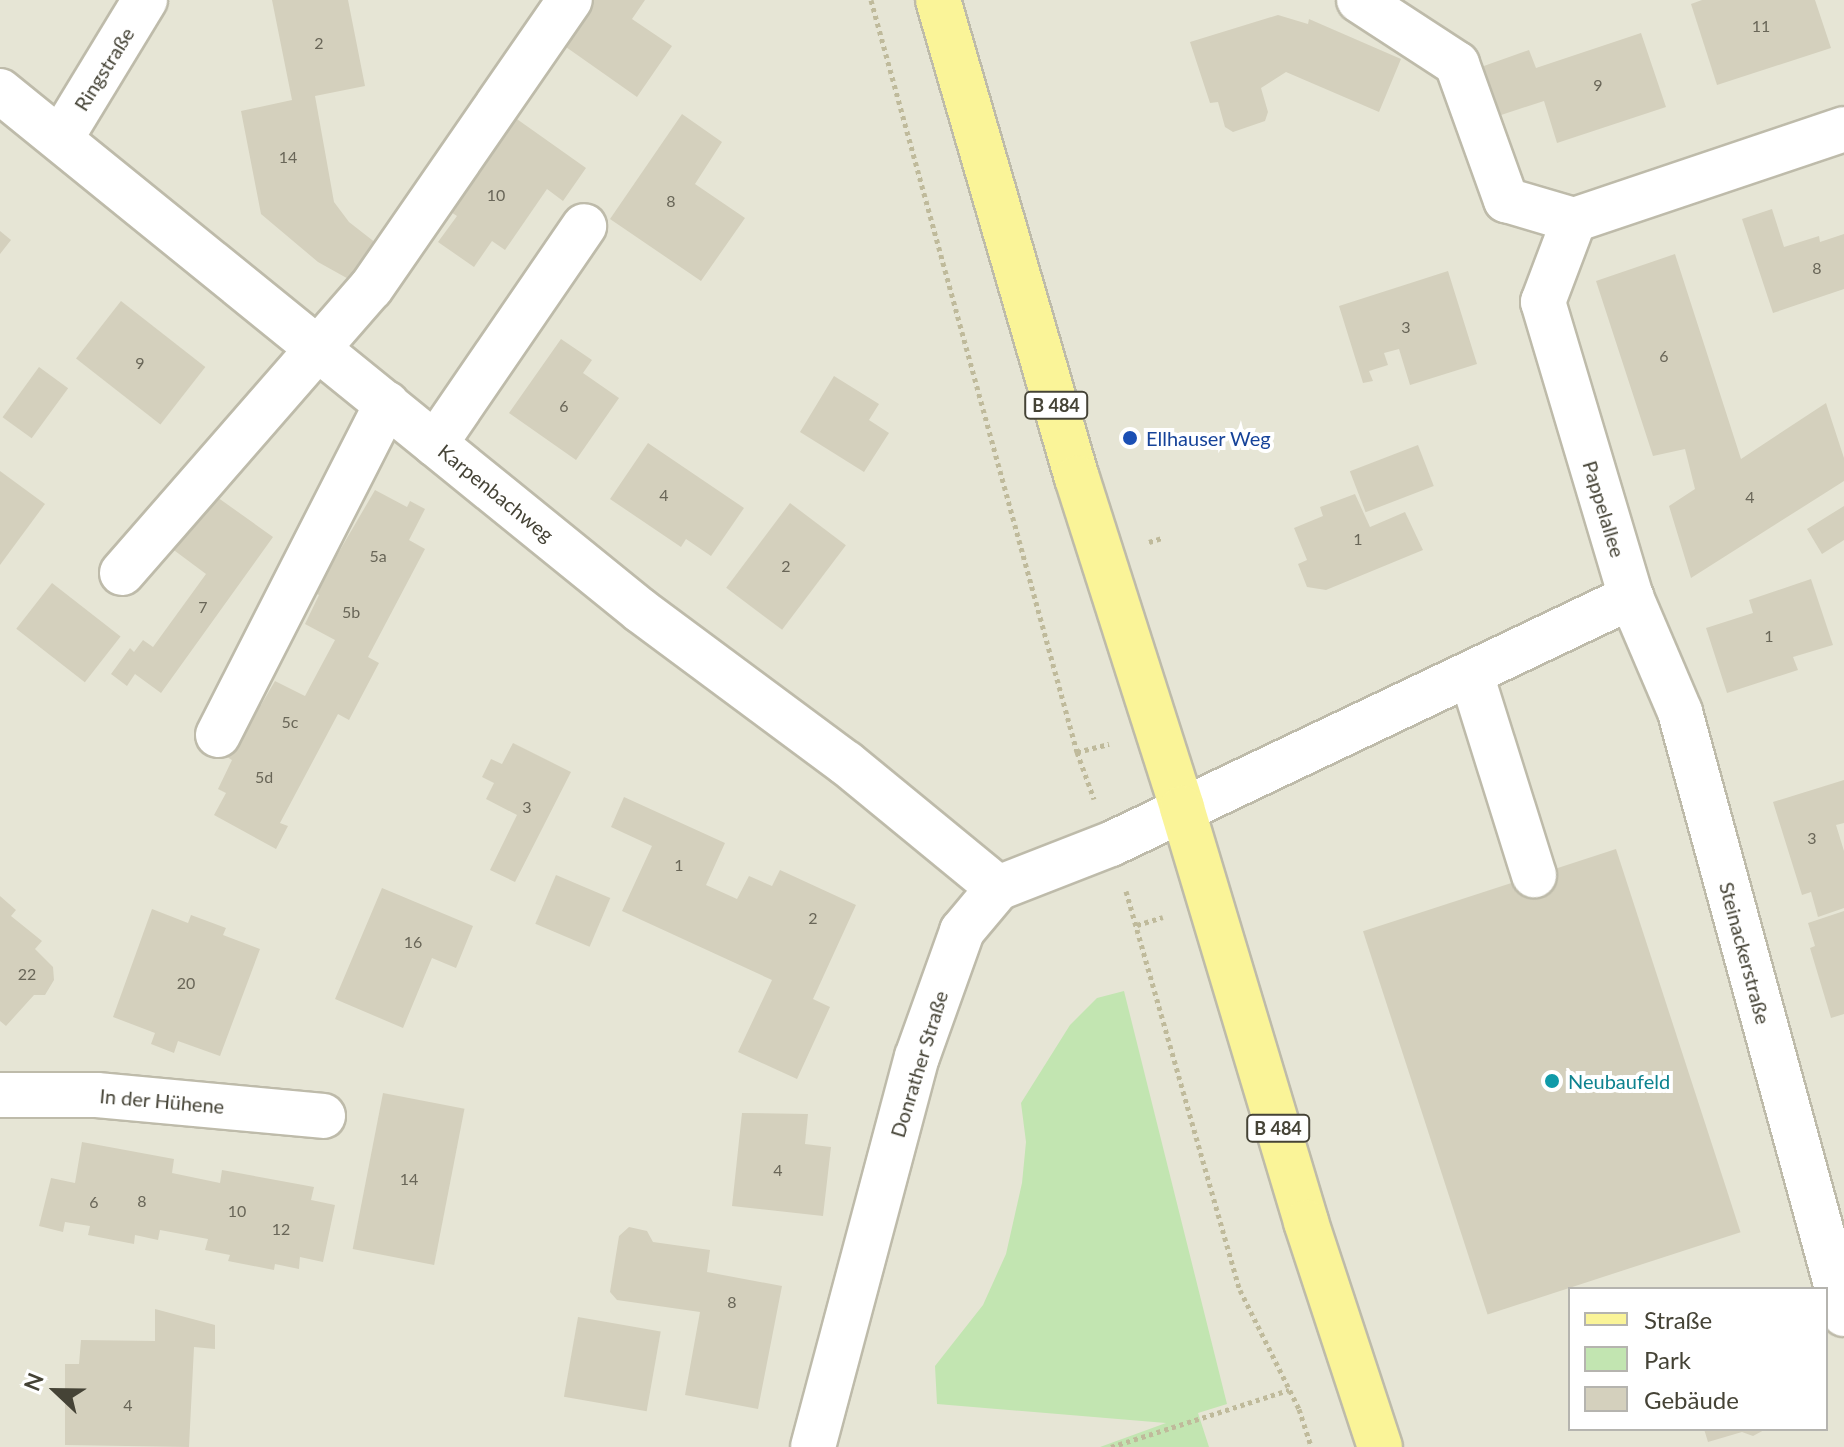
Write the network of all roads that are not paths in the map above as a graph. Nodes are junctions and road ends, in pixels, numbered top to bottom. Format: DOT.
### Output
graph roads {
  1 [pos="145,0"];
  2 [pos="570,0"];
  3 [pos="938,0"];
  4 [pos="1359,0"];
  5 [pos="0,91"];
  6 [pos="1844,129"];
  7 [pos="61,138"];
  8 [pos="1574,220"];
  9 [pos="584,226"];
  10 [pos="318,348"];
  11 [pos="387,404"];
  12 [pos="435,444"];
  13 [pos="122,573"];
  14 [pos="1631,597"];
  15 [pos="1471,674"];
  16 [pos="218,735"];
  17 [pos="1182,808"];
  18 [pos="1534,875"];
  19 [pos="998,888"];
  20 [pos="0,1095"];
  21 [pos="323,1116"];
  22 [pos="1844,1314"];
  23 [pos="813,1447"];
  24 [pos="1380,1447"];
  1 -- 7 [label="street, Ringstraße"];
  2 -- 10 [label="street"];
  3 -- 17 [label="main road, B 484"];
  4 -- 8 [label="street"];
  5 -- 7 [label="street, Karpenbachweg"];
  6 -- 8 [label="street"];
  7 -- 10 [label="street, Karpenbachweg"];
  8 -- 14 [label="street, Pappelallee"];
  9 -- 12 [label="street"];
  10 -- 11 [label="street, Karpenbachweg"];
  10 -- 13 [label="street"];
  11 -- 12 [label="street, Karpenbachweg"];
  11 -- 16 [label="street"];
  12 -- 19 [label="street, Karpenbachweg"];
  14 -- 15 [label="street"];
  14 -- 22 [label="street, Steinackerstraße"];
  15 -- 17 [label="street"];
  15 -- 18 [label="street"];
  17 -- 19 [label="street, Donrather Straße"];
  17 -- 24 [label="main road, B 484"];
  19 -- 23 [label="street, Donrather Straße"];
  20 -- 21 [label="street, In der Hühene"];
}
